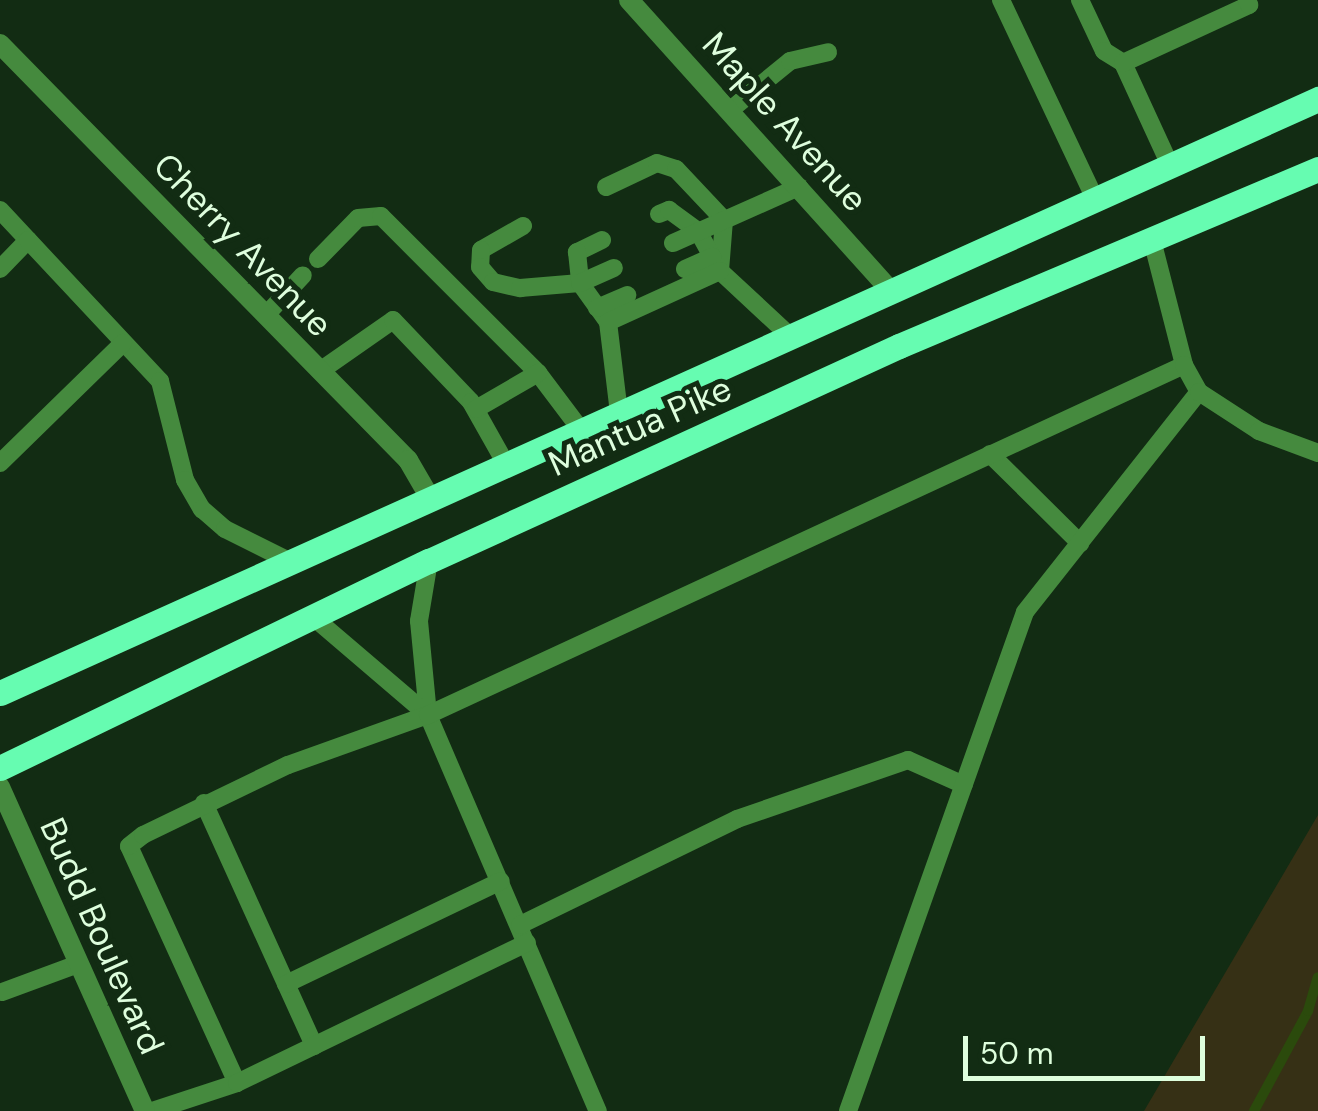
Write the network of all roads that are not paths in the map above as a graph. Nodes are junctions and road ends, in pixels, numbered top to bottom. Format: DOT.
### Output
graph roads {
  1 [pos="629,0"];
  2 [pos="1001,0"];
  3 [pos="1080,0"];
  4 [pos="1247,0"];
  5 [pos="0,44"];
  6 [pos="828,52"];
  7 [pos="1124,64"];
  8 [pos="1318,99"];
  9 [pos="730,111"];
  10 [pos="1170,165"];
  11 [pos="1316,176"];
  12 [pos="606,187"];
  13 [pos="799,187"];
  14 [pos="1094,197"];
  15 [pos="0,210"];
  16 [pos="659,214"];
  17 [pos="724,220"];
  18 [pos="523,226"];
  19 [pos="698,232"];
  20 [pos="28,240"];
  21 [pos="602,240"];
  22 [pos="1152,240"];
  23 [pos="672,242"];
  24 [pos="318,259"];
  25 [pos="716,264"];
  26 [pos="0,268"];
  27 [pos="614,268"];
  28 [pos="684,269"];
  29 [pos="303,275"];
  30 [pos="580,283"];
  31 [pos="890,290"];
  32 [pos="627,294"];
  33 [pos="266,315"];
  34 [pos="602,315"];
  35 [pos="790,336"];
  36 [pos="123,344"];
  37 [pos="1184,365"];
  38 [pos="320,371"];
  39 [pos="538,373"];
  40 [pos="1198,392"];
  41 [pos="476,409"];
  42 [pos="619,413"];
  43 [pos="581,430"];
  44 [pos="1318,453"];
  45 [pos="990,454"];
  46 [pos="0,464"];
  47 [pos="506,464"];
  48 [pos="430,498"];
  49 [pos="1080,543"];
  50 [pos="429,561"];
  51 [pos="291,562"];
  52 [pos="312,616"];
  53 [pos="0,693"];
  54 [pos="428,715"];
  55 [pos="0,768"];
  56 [pos="964,785"];
  57 [pos="0,787"];
  58 [pos="204,803"];
  59 [pos="501,881"];
  60 [pos="524,934"];
  61 [pos="78,964"];
  62 [pos="286,984"];
  63 [pos="2,992"];
  64 [pos="314,1046"];
  65 [pos="238,1083"];
  66 [pos="149,1111"];
  67 [pos="598,1111"];
  68 [pos="848,1111"];
  1 -- 9 [label="street, Maple Avenue"];
  2 -- 14 [label="lane"];
  3 -- 7 [label="lane"];
  4 -- 7 [label="lane"];
  5 -- 33 [label="street, Cherry Avenue"];
  6 -- 9 [label="lane"];
  7 -- 10 [label="lane"];
  8 -- 10 [label="main road, Mantua Pike"];
  9 -- 13 [label="street, Maple Avenue"];
  10 -- 14 [label="main road, Mantua Pike"];
  11 -- 22 [label="main road, Mantua Pike"];
  12 -- 17 [label="lane"];
  13 -- 17 [label="lane"];
  13 -- 31 [label="street, Maple Avenue"];
  14 -- 31 [label="main road, Mantua Pike"];
  15 -- 20 [label="lane"];
  16 -- 19 [label="lane"];
  17 -- 19 [label="lane"];
  17 -- 25 [label="lane"];
  18 -- 30 [label="lane"];
  19 -- 23 [label="lane"];
  19 -- 25 [label="lane"];
  20 -- 26 [label="lane"];
  20 -- 36 [label="lane"];
  21 -- 30 [label="lane"];
  22 -- 37 [label="lane"];
  22 -- 50 [label="main road, Mantua Pike"];
  24 -- 39 [label="lane"];
  25 -- 28 [label="lane"];
  25 -- 34 [label="lane"];
  25 -- 35 [label="lane"];
  27 -- 30 [label="lane"];
  29 -- 33 [label="lane"];
  30 -- 34 [label="lane"];
  31 -- 35 [label="main road, Mantua Pike"];
  32 -- 34 [label="lane"];
  33 -- 38 [label="street, Cherry Avenue"];
  34 -- 42 [label="lane"];
  35 -- 42 [label="main road, Mantua Pike"];
  36 -- 46 [label="lane"];
  36 -- 51 [label="lane"];
  37 -- 40 [label="lane"];
  37 -- 45 [label="lane"];
  38 -- 41 [label="lane"];
  38 -- 48 [label="street, Cherry Avenue"];
  39 -- 41 [label="lane"];
  39 -- 43 [label="lane"];
  40 -- 44 [label="lane"];
  40 -- 49 [label="lane"];
  41 -- 47 [label="lane"];
  42 -- 43 [label="main road, Mantua Pike"];
  43 -- 47 [label="main road, Mantua Pike"];
  45 -- 49 [label="lane"];
  45 -- 54 [label="lane"];
  47 -- 48 [label="main road, Mantua Pike"];
  48 -- 51 [label="main road, Mantua Pike"];
  49 -- 56 [label="lane"];
  50 -- 52 [label="main road, Mantua Pike"];
  50 -- 54 [label="lane"];
  51 -- 53 [label="main road, Mantua Pike"];
  52 -- 54 [label="lane"];
  52 -- 55 [label="main road, Mantua Pike"];
  54 -- 58 [label="lane"];
  54 -- 59 [label="lane"];
  56 -- 60 [label="lane"];
  56 -- 68 [label="lane"];
  57 -- 61 [label="street, Budd Boulevard"];
  58 -- 62 [label="lane"];
  58 -- 65 [label="lane"];
  59 -- 60 [label="lane"];
  59 -- 62 [label="lane"];
  60 -- 64 [label="lane"];
  60 -- 67 [label="lane"];
  61 -- 63 [label="lane"];
  61 -- 66 [label="street, Budd Boulevard"];
  62 -- 64 [label="lane"];
  64 -- 65 [label="lane"];
  65 -- 66 [label="lane"];
}
